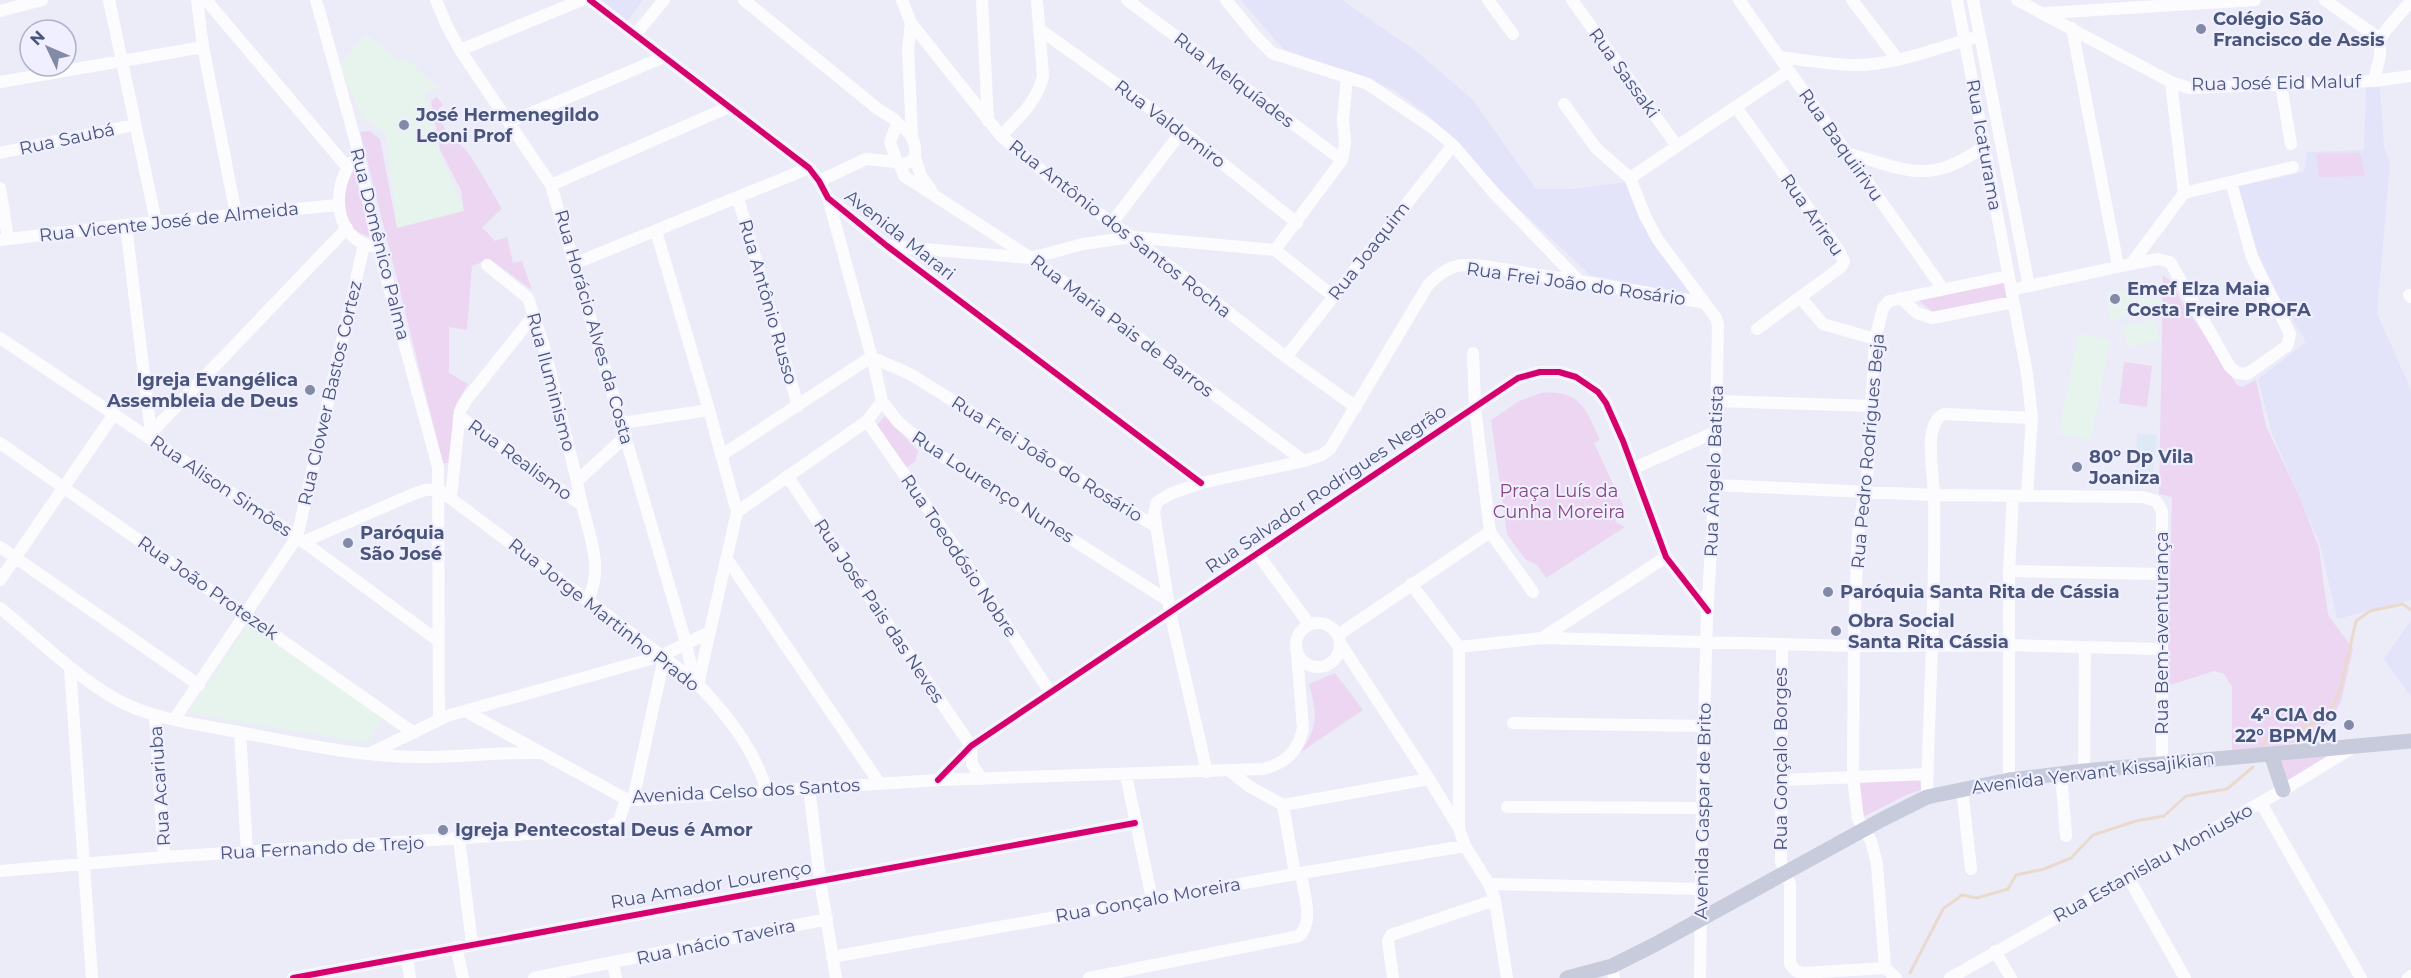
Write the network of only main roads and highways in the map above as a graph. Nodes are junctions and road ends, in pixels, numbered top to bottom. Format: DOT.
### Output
graph roads {
  1 [pos="2411,741"];
  2 [pos="2271,754"];
  3 [pos="2283,790"];
  4 [pos="1613,972"];
  5 [pos="1567,978"];
  1 -- 2 [label="main road, Avenida Yervant Kissajikian"];
  2 -- 3 [label="main road"];
  2 -- 4 [label="main road, Avenida Yervant Kissajikian"];
  4 -- 5 [label="main road, Avenida Yervant Kissajikian"];
}
